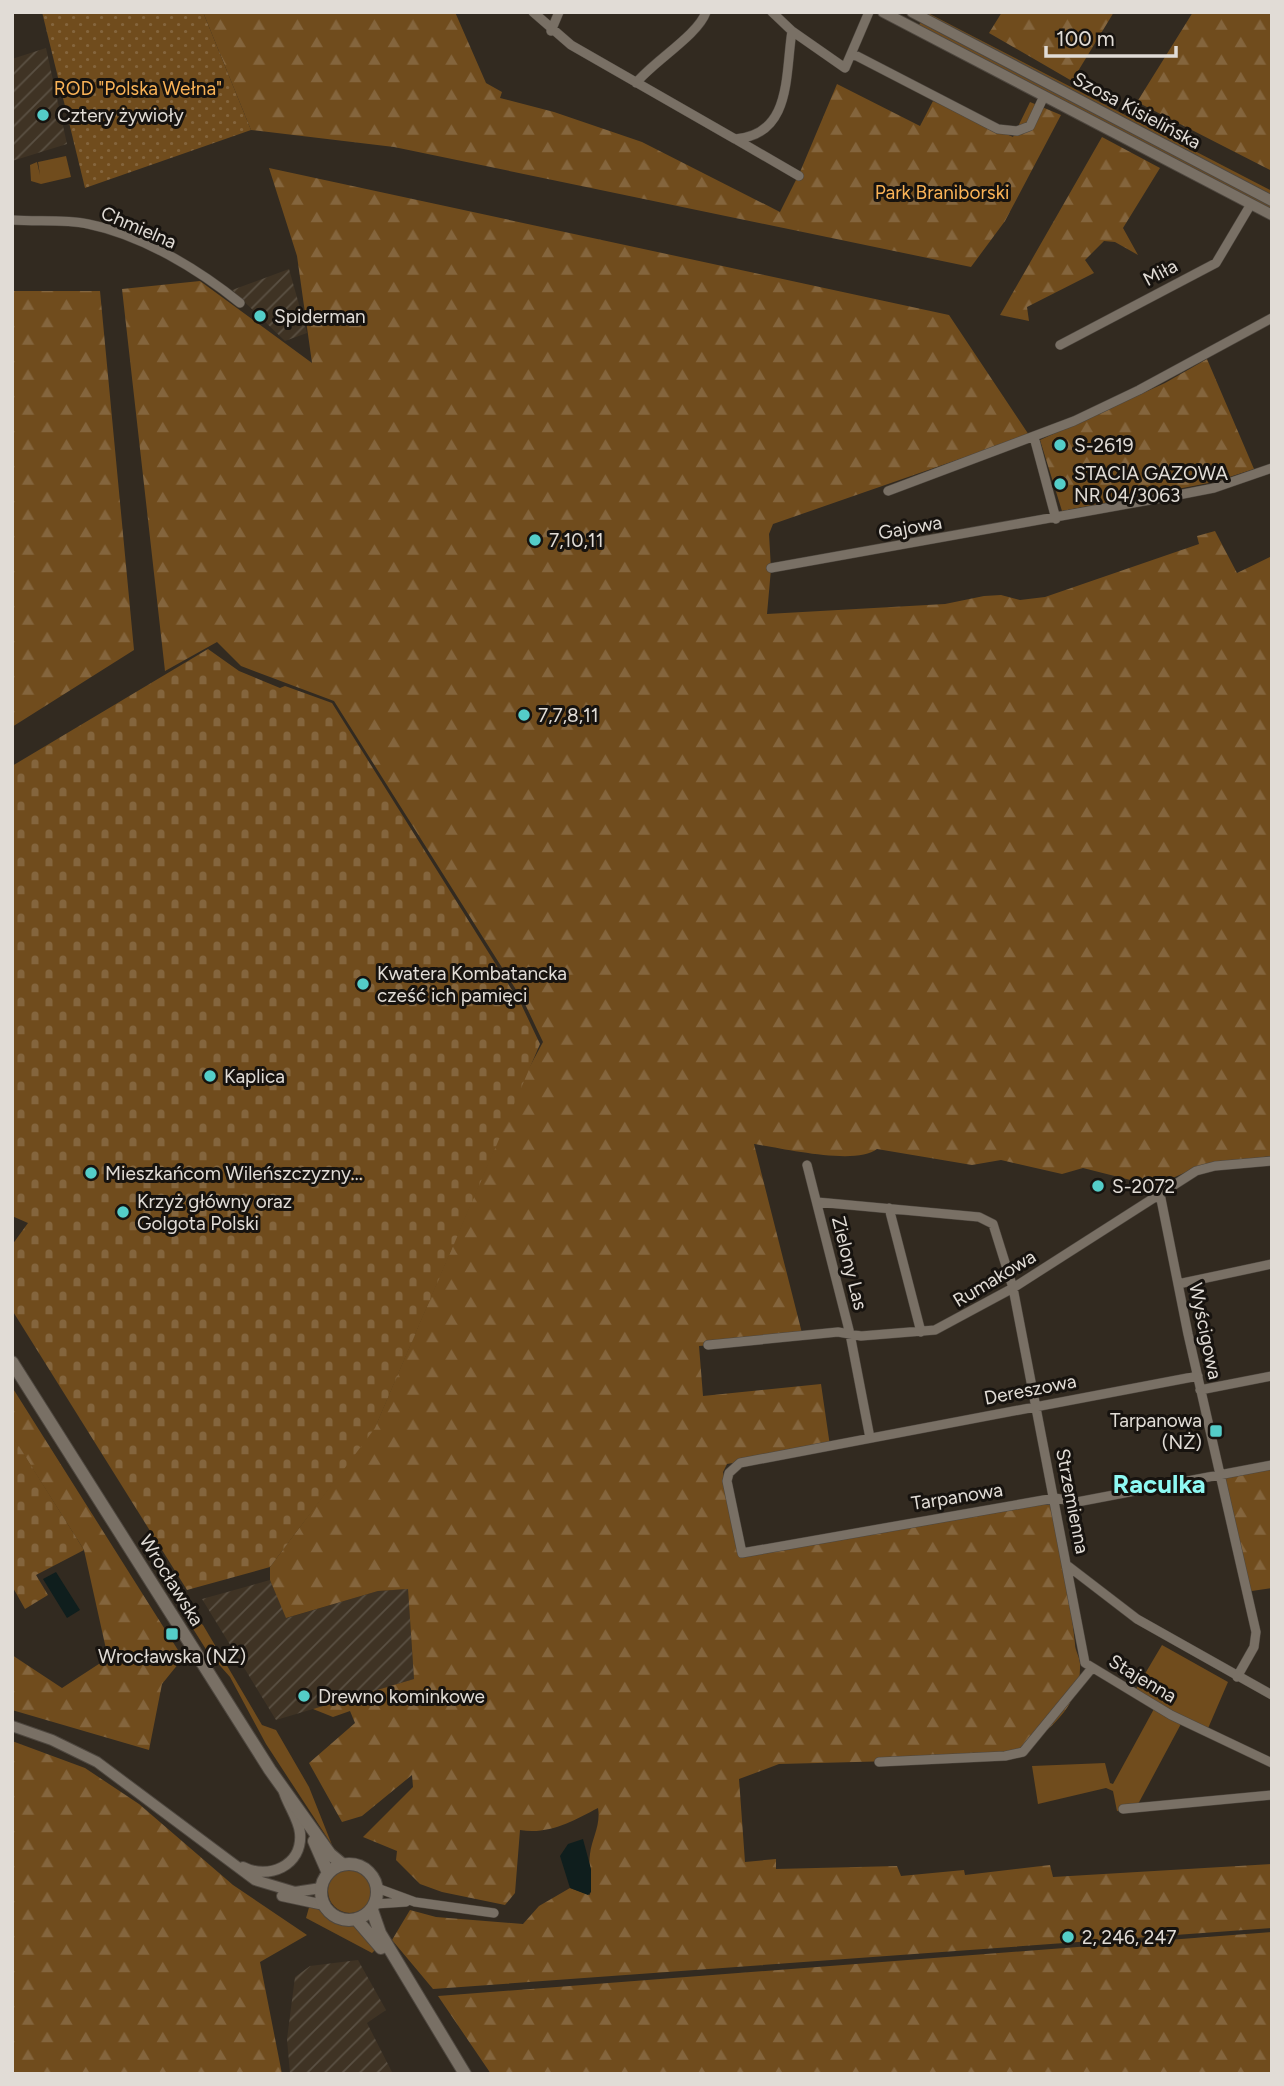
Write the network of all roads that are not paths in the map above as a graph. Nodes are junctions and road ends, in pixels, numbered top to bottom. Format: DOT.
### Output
graph roads {
  1 [pos="533,12"];
  2 [pos="559,12"];
  3 [pos="706,12"];
  4 [pos="772,12"];
  5 [pos="869,12"];
  6 [pos="883,12"];
  7 [pos="912,12"];
  8 [pos="551,31"];
  9 [pos="792,31"];
  10 [pos="853,54"];
  11 [pos="636,83"];
  12 [pos="1044,96"];
  13 [pos="735,139"];
  14 [pos="799,176"];
  15 [pos="1272,201"];
  16 [pos="1251,204"];
  17 [pos="1272,215"];
  18 [pos="12,220"];
  19 [pos="240,303"];
  20 [pos="1272,318"];
  21 [pos="1060,345"];
  22 [pos="1034,437"];
  23 [pos="1272,468"];
  24 [pos="888,491"];
  25 [pos="1056,519"];
  26 [pos="771,568"];
  27 [pos="1272,1161"];
  28 [pos="807,1165"];
  29 [pos="1160,1194"];
  30 [pos="817,1202"];
  31 [pos="889,1208"];
  32 [pos="1272,1264"];
  33 [pos="1178,1284"];
  34 [pos="1013,1288"];
  35 [pos="922,1332"];
  36 [pos="850,1334"];
  37 [pos="708,1345"];
  38 [pos="12,1362"];
  39 [pos="1198,1376"];
  40 [pos="1272,1376"];
  41 [pos="1200,1390"];
  42 [pos="1037,1405"];
  43 [pos="870,1438"];
  44 [pos="740,1463"];
  45 [pos="1272,1465"];
  46 [pos="1219,1474"];
  47 [pos="1055,1498"];
  48 [pos="1068,1566"];
  49 [pos="1092,1668"];
  50 [pos="1237,1677"];
  51 [pos="1272,1695"];
  52 [pos="12,1726"];
  53 [pos="879,1762"];
  54 [pos="1272,1763"];
  55 [pos="283,1790"];
  56 [pos="1272,1795"];
  57 [pos="1123,1809"];
  58 [pos="302,1816"];
  59 [pos="202,1842"];
  60 [pos="218,1855"];
  61 [pos="342,1864"];
  62 [pos="328,1873"];
  63 [pos="321,1888"];
  64 [pos="377,1888"];
  65 [pos="415,1902"];
  66 [pos="324,1905"];
  67 [pos="373,1907"];
  68 [pos="494,1913"];
  69 [pos="356,1920"];
  70 [pos="420,2002"];
  71 [pos="466,2074"];
  1 -- 8 [label="street"];
  2 -- 8 [label="street"];
  3 -- 11 [label="street"];
  4 -- 9 [label="street"];
  5 -- 10 [label="street"];
  6 -- 12 [label="street, Szosa Kisielińska"];
  7 -- 15 [label="street, Szosa Kisielińska"];
  8 -- 11 [label="street"];
  9 -- 10 [label="street"];
  9 -- 13 [label="street"];
  10 -- 12 [label="street, Szosa Kisielińska"];
  11 -- 13 [label="street"];
  12 -- 16 [label="street, Szosa Kisielińska"];
  13 -- 14 [label="street"];
  16 -- 17 [label="street, Szosa Kisielińska"];
  16 -- 21 [label="street, Miła"];
  18 -- 19 [label="street, Chmielna"];
  20 -- 22 [label="street, Gajowa"];
  22 -- 24 [label="street, Gajowa"];
  22 -- 25 [label="street"];
  23 -- 25 [label="street, Gajowa"];
  25 -- 26 [label="street, Gajowa"];
  27 -- 29 [label="street, Rumakowa"];
  28 -- 30 [label="street, Zielony Las"];
  29 -- 33 [label="street, Wyścigowa"];
  29 -- 34 [label="street, Rumakowa"];
  30 -- 31 [label="street, Zielony Las"];
  30 -- 36 [label="street, Zielony Las"];
  31 -- 34 [label="street, Zielony Las"];
  31 -- 35 [label="street"];
  32 -- 33 [label="street"];
  33 -- 39 [label="street, Wyścigowa"];
  34 -- 35 [label="street, Rumakowa"];
  34 -- 42 [label="street, Strzemienna"];
  35 -- 36 [label="street, Rumakowa"];
  36 -- 37 [label="street, Rumakowa"];
  36 -- 43 [label="street"];
  38 -- 55 [label="main road, Wrocławska"];
  39 -- 41 [label="street, Wyścigowa"];
  39 -- 42 [label="street, Dereszowa"];
  40 -- 41 [label="street"];
  41 -- 46 [label="street, Wyścigowa"];
  42 -- 43 [label="street, Dereszowa"];
  42 -- 47 [label="street, Strzemienna"];
  43 -- 44 [label="street, Dereszowa"];
  44 -- 47 [label="street, Tarpanowa"];
  45 -- 46 [label="street, Tarpanowa"];
  46 -- 47 [label="street, Tarpanowa"];
  46 -- 50 [label="street, Wyścigowa"];
  47 -- 48 [label="street, Strzemienna"];
  48 -- 49 [label="street, Stajenna"];
  48 -- 50 [label="street, Strzemienna"];
  49 -- 53 [label="street"];
  49 -- 54 [label="street, Stajenna"];
  50 -- 51 [label="street, Strzemienna"];
  52 -- 59 [label="street"];
  55 -- 58 [label="main road, Wrocławska"];
  55 -- 59 [label="street"];
  56 -- 57 [label="street"];
  58 -- 61 [label="main road, Wrocławska"];
  58 -- 62 [label="main road, Wrocławska"];
  59 -- 60 [label="street"];
  60 -- 63 [label="street"];
  60 -- 66 [label="street"];
  61 -- 62 [label="main road"];
  61 -- 64 [label="main road"];
  62 -- 63 [label="main road"];
  63 -- 66 [label="main road"];
  64 -- 65 [label="street"];
  64 -- 67 [label="main road"];
  65 -- 67 [label="street"];
  65 -- 68 [label="street"];
  66 -- 69 [label="main road"];
  67 -- 69 [label="main road"];
  67 -- 70 [label="main road"];
  69 -- 70 [label="main road"];
  70 -- 71 [label="main road"];
}
